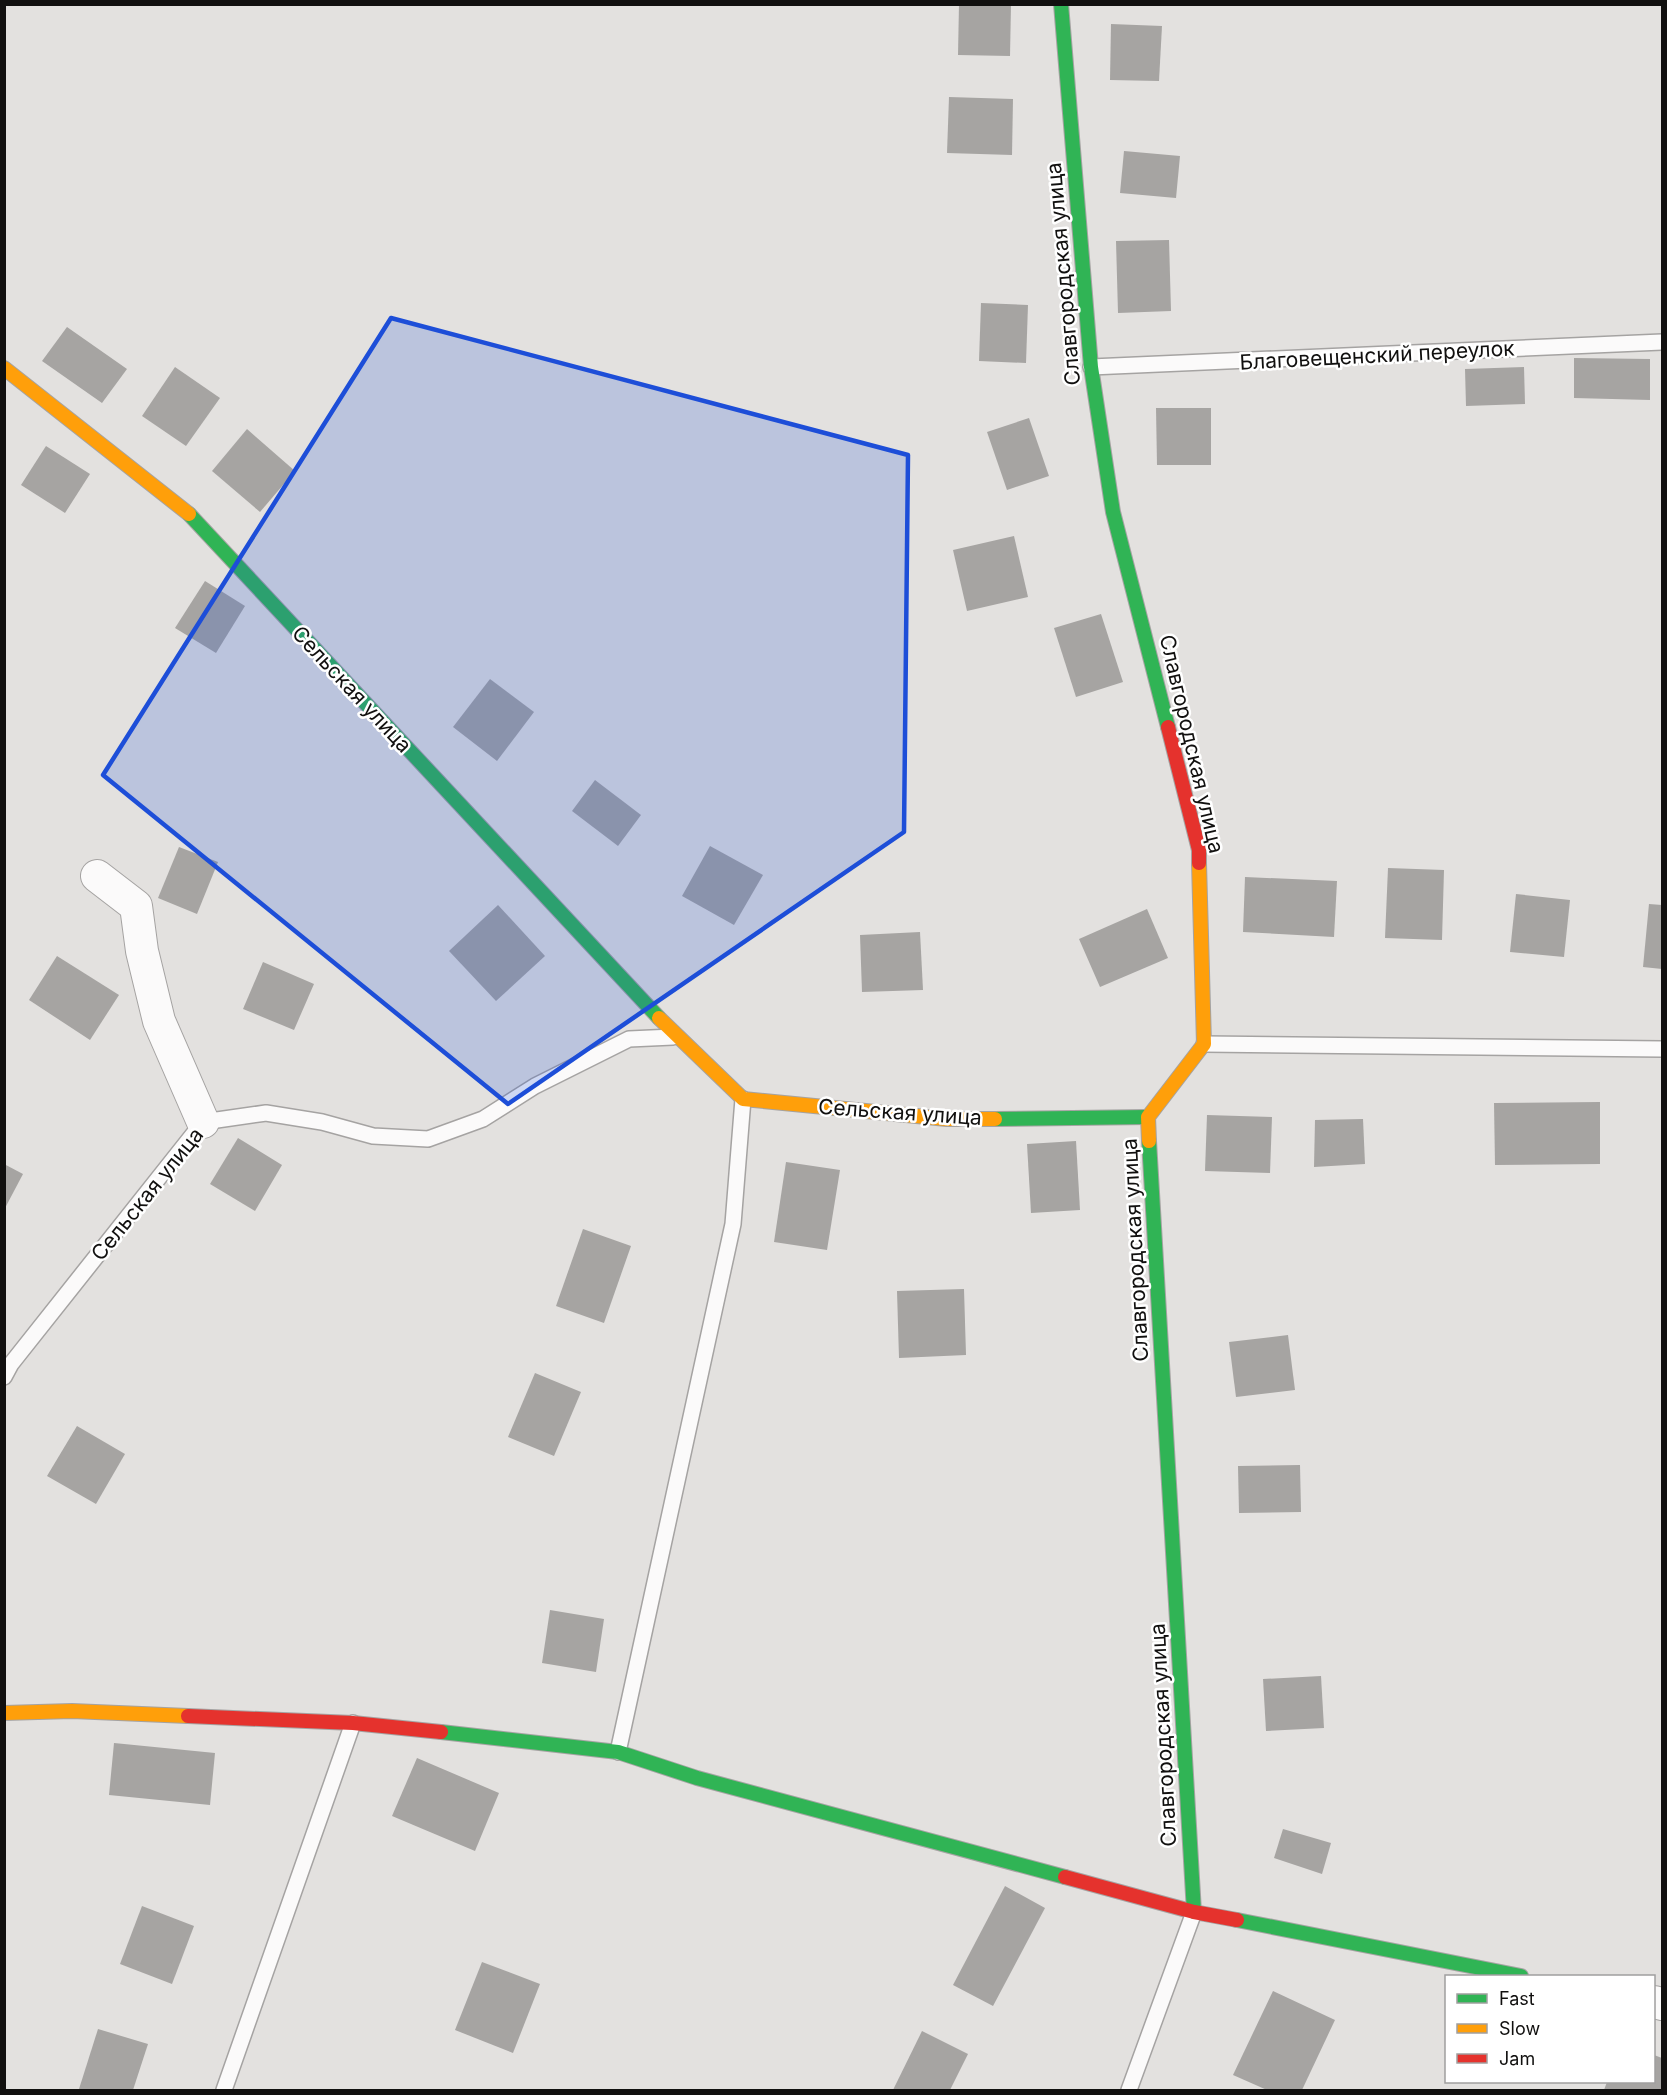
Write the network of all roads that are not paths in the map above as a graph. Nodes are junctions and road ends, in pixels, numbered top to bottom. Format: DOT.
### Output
graph roads {
  1 [pos="1061,4"];
  2 [pos="1662,342"];
  3 [pos="1091,367"];
  4 [pos="4,368"];
  5 [pos="98,876"];
  6 [pos="676,1036"];
  7 [pos="1204,1044"];
  8 [pos="1662,1049"];
  9 [pos="743,1099"];
  10 [pos="1148,1117"];
  11 [pos="203,1122"];
  12 [pos="4,1377"];
  13 [pos="4,1713"];
  14 [pos="353,1723"];
  15 [pos="618,1752"];
  16 [pos="1194,1912"];
  17 [pos="1511,1975"];
  18 [pos="224,2091"];
  19 [pos="1129,2091"];
  1 -- 3 [label="street, Славгородская улица"];
  2 -- 3 [label="lane, Благовещенский переулок"];
  3 -- 7 [label="street, Славгородская улица"];
  4 -- 6 [label="street, Сельская улица"];
  5 -- 11 [label="street"];
  6 -- 9 [label="street, Сельская улица"];
  6 -- 11 [label="lane, Сельская улица"];
  7 -- 8 [label="lane"];
  7 -- 10 [label="street, Славгородская улица"];
  9 -- 10 [label="street, Сельская улица"];
  9 -- 15 [label="lane"];
  10 -- 16 [label="street, Славгородская улица"];
  11 -- 12 [label="lane, Сельская улица"];
  13 -- 14 [label="street"];
  14 -- 15 [label="street"];
  14 -- 18 [label="lane"];
  15 -- 16 [label="street"];
  16 -- 17 [label="street"];
  16 -- 19 [label="lane"];
}
